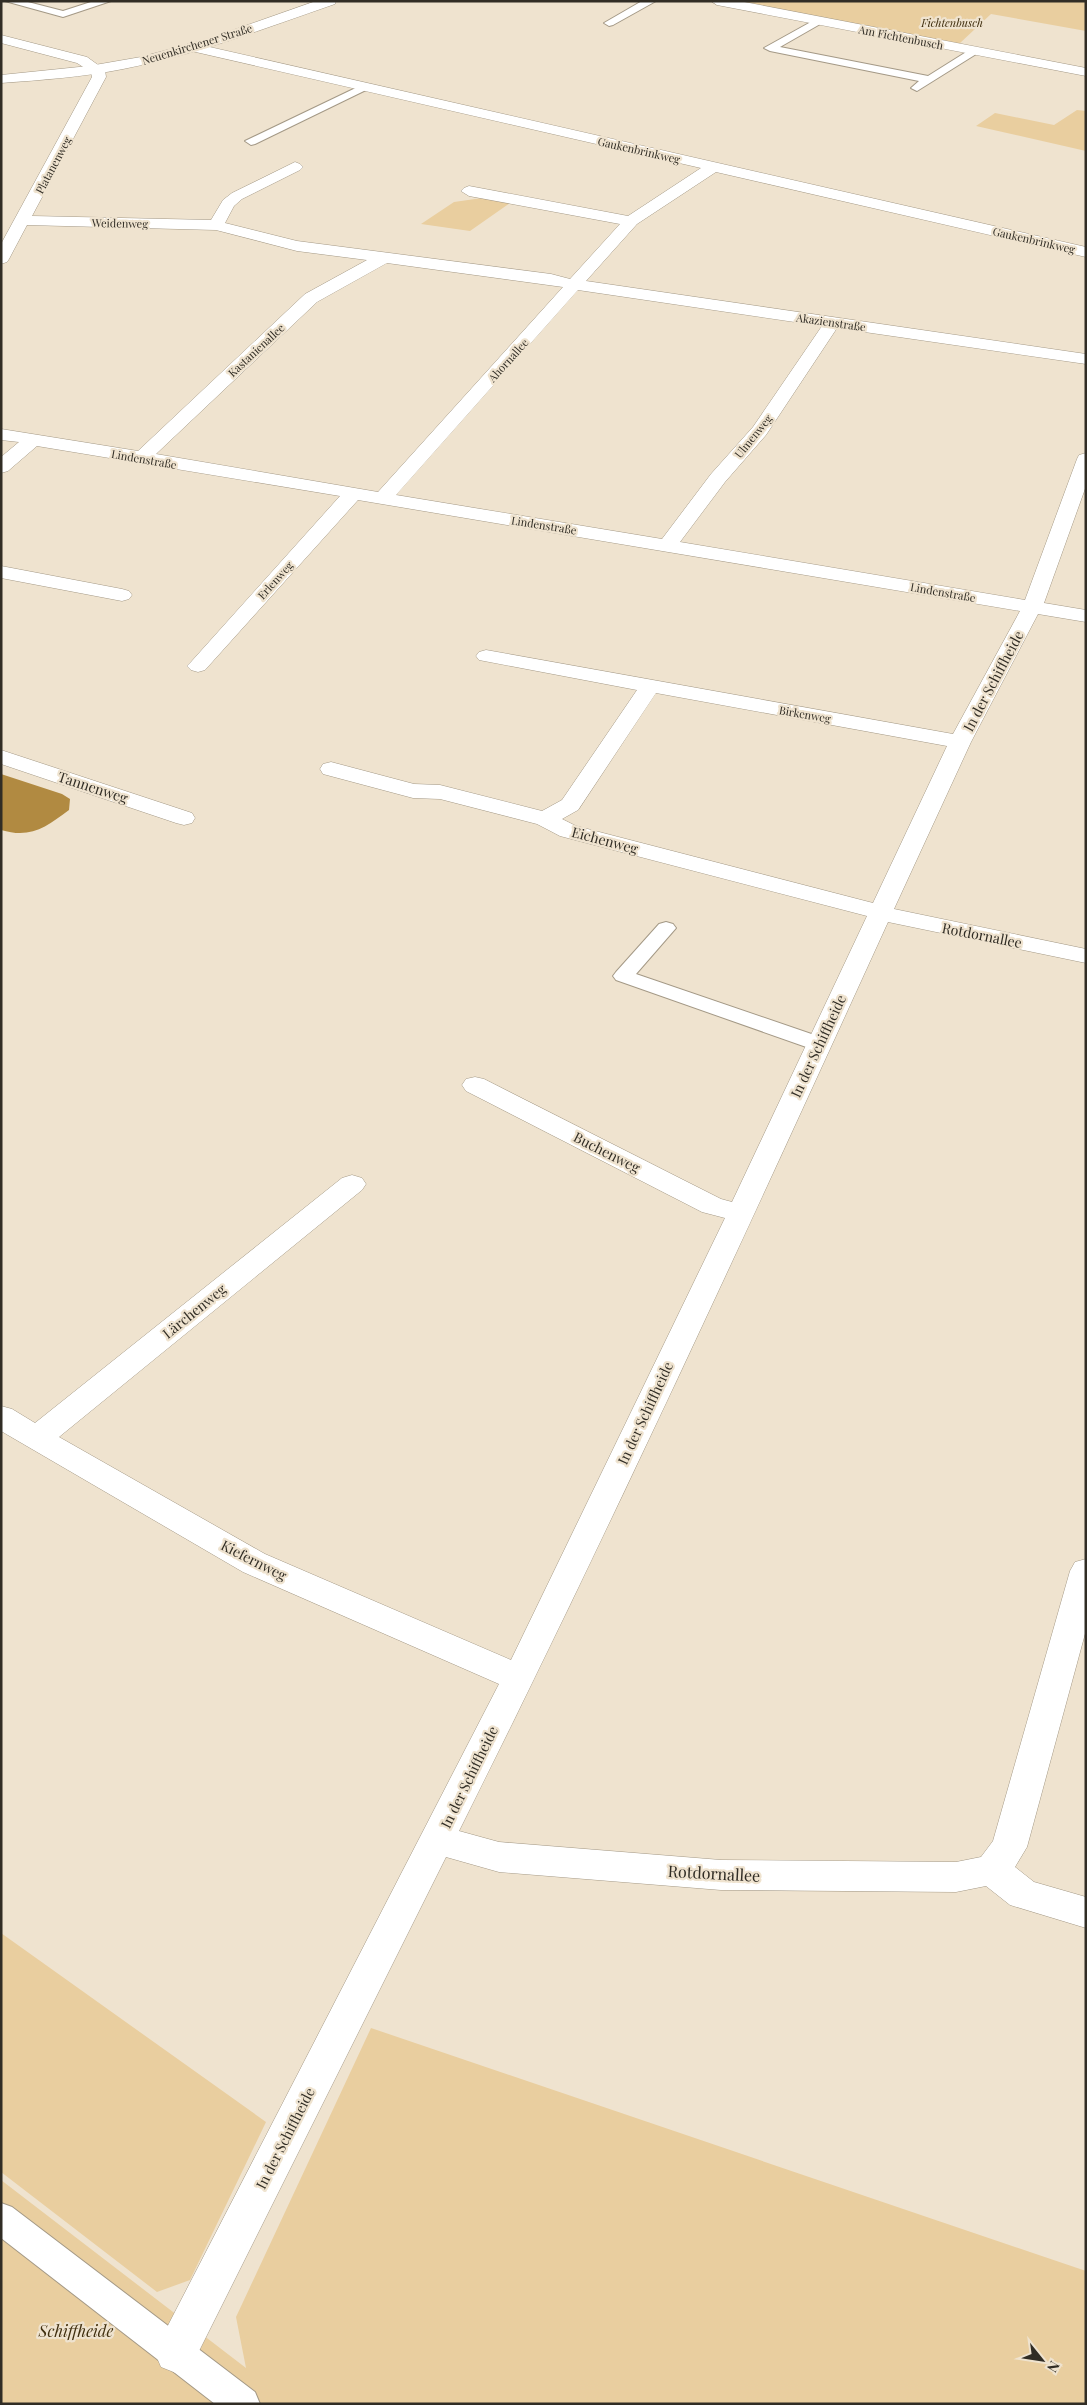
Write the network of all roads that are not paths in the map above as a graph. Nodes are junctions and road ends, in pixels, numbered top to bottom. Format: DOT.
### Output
graph roads {
  1 [pos="10,1"];
  2 [pos="106,1"];
  3 [pos="330,1"];
  4 [pos="651,1"];
  5 [pos="717,1"];
  6 [pos="818,21"];
  7 [pos="609,23"];
  8 [pos="1,40"];
  9 [pos="192,47"];
  10 [pos="975,51"];
  11 [pos="98,70"];
  12 [pos="1086,72"];
  13 [pos="1,79"];
  14 [pos="929,80"];
  15 [pos="364,87"];
  16 [pos="915,89"];
  17 [pos="250,141"];
  18 [pos="295,166"];
  19 [pos="713,167"];
  20 [pos="469,191"];
  21 [pos="23,220"];
  22 [pos="632,221"];
  23 [pos="216,225"];
  24 [pos="1086,252"];
  25 [pos="384,258"];
  26 [pos="1,259"];
  27 [pos="576,285"];
  28 [pos="833,322"];
  29 [pos="1086,359"];
  30 [pos="1,434"];
  31 [pos="33,440"];
  32 [pos="141,459"];
  33 [pos="1086,460"];
  34 [pos="1,467"];
  35 [pos="353,493"];
  36 [pos="383,498"];
  37 [pos="667,546"];
  38 [pos="1,572"];
  39 [pos="122,595"];
  40 [pos="1032,607"];
  41 [pos="1086,616"];
  42 [pos="486,656"];
  43 [pos="198,666"];
  44 [pos="650,686"];
  45 [pos="960,742"];
  46 [pos="1,757"];
  47 [pos="331,769"];
  48 [pos="184,818"];
  49 [pos="544,819"];
  50 [pos="879,912"];
  51 [pos="666,928"];
  52 [pos="1086,956"];
  53 [pos="819,1044"];
  54 [pos="475,1085"];
  55 [pos="352,1184"];
  56 [pos="741,1213"];
  57 [pos="1,1417"];
  58 [pos="37,1438"];
  59 [pos="1086,1571"];
  60 [pos="519,1678"];
  61 [pos="438,1840"];
  62 [pos="992,1870"];
  63 [pos="1086,1913"];
  64 [pos="1,2218"];
  65 [pos="176,2352"];
  66 [pos="243,2404"];
  1 -- 2 [label="lane"];
  3 -- 9 [label="street, Neuenkirchener Straße"];
  4 -- 7 [label="lane"];
  5 -- 6 [label="street, Am Fichtenbusch"];
  6 -- 10 [label="street, Am Fichtenbusch"];
  6 -- 14 [label="lane"];
  8 -- 11 [label="street"];
  9 -- 11 [label="street, Neuenkirchener Straße"];
  9 -- 15 [label="street, Gaukenbrinkweg"];
  10 -- 12 [label="street, Am Fichtenbusch"];
  10 -- 14 [label="lane"];
  11 -- 13 [label="street, Neuenkirchener Straße"];
  11 -- 21 [label="street, Platanenweg"];
  14 -- 16 [label="lane"];
  15 -- 17 [label="lane"];
  15 -- 19 [label="street, Gaukenbrinkweg"];
  18 -- 23 [label="street"];
  19 -- 22 [label="street, Ahornallee"];
  19 -- 24 [label="street, Gaukenbrinkweg"];
  20 -- 22 [label="street"];
  21 -- 23 [label="street, Weidenweg"];
  21 -- 26 [label="street, Platanenweg"];
  22 -- 27 [label="street, Ahornallee"];
  23 -- 25 [label="street, Weidenweg"];
  25 -- 27 [label="street"];
  25 -- 32 [label="street, Kastanienallee"];
  27 -- 28 [label="street, Akazienstraße"];
  27 -- 36 [label="street, Ahornallee"];
  28 -- 29 [label="street, Akazienstraße"];
  28 -- 37 [label="street, Ulmenweg"];
  30 -- 31 [label="street, Lindenstraße"];
  31 -- 32 [label="street, Lindenstraße"];
  31 -- 34 [label="street"];
  32 -- 35 [label="street, Lindenstraße"];
  33 -- 40 [label="street, In der Schiffheide"];
  35 -- 36 [label="street, Lindenstraße"];
  35 -- 43 [label="street, Erlenweg"];
  36 -- 37 [label="street, Lindenstraße"];
  37 -- 40 [label="street, Lindenstraße"];
  38 -- 39 [label="street"];
  40 -- 41 [label="street, Lindenstraße"];
  40 -- 45 [label="street, In der Schiffheide"];
  42 -- 44 [label="street, Birkenweg"];
  44 -- 45 [label="street, Birkenweg"];
  44 -- 49 [label="street"];
  45 -- 50 [label="street, In der Schiffheide"];
  46 -- 48 [label="street, Tannenweg"];
  47 -- 49 [label="street, Eichenweg"];
  49 -- 50 [label="street, Eichenweg"];
  50 -- 52 [label="street, Rotdornallee"];
  50 -- 53 [label="street, In der Schiffheide"];
  51 -- 53 [label="lane"];
  53 -- 56 [label="street, In der Schiffheide"];
  54 -- 56 [label="street, Buchenweg"];
  55 -- 58 [label="street, Lärchenweg"];
  56 -- 60 [label="street, In der Schiffheide"];
  57 -- 58 [label="street, Kiefernweg"];
  58 -- 60 [label="street, Kiefernweg"];
  59 -- 62 [label="street"];
  60 -- 61 [label="street, In der Schiffheide"];
  61 -- 62 [label="street, Rotdornallee"];
  61 -- 65 [label="street, In der Schiffheide"];
  62 -- 63 [label="street"];
  64 -- 65 [label="lane"];
  65 -- 66 [label="lane"];
}
